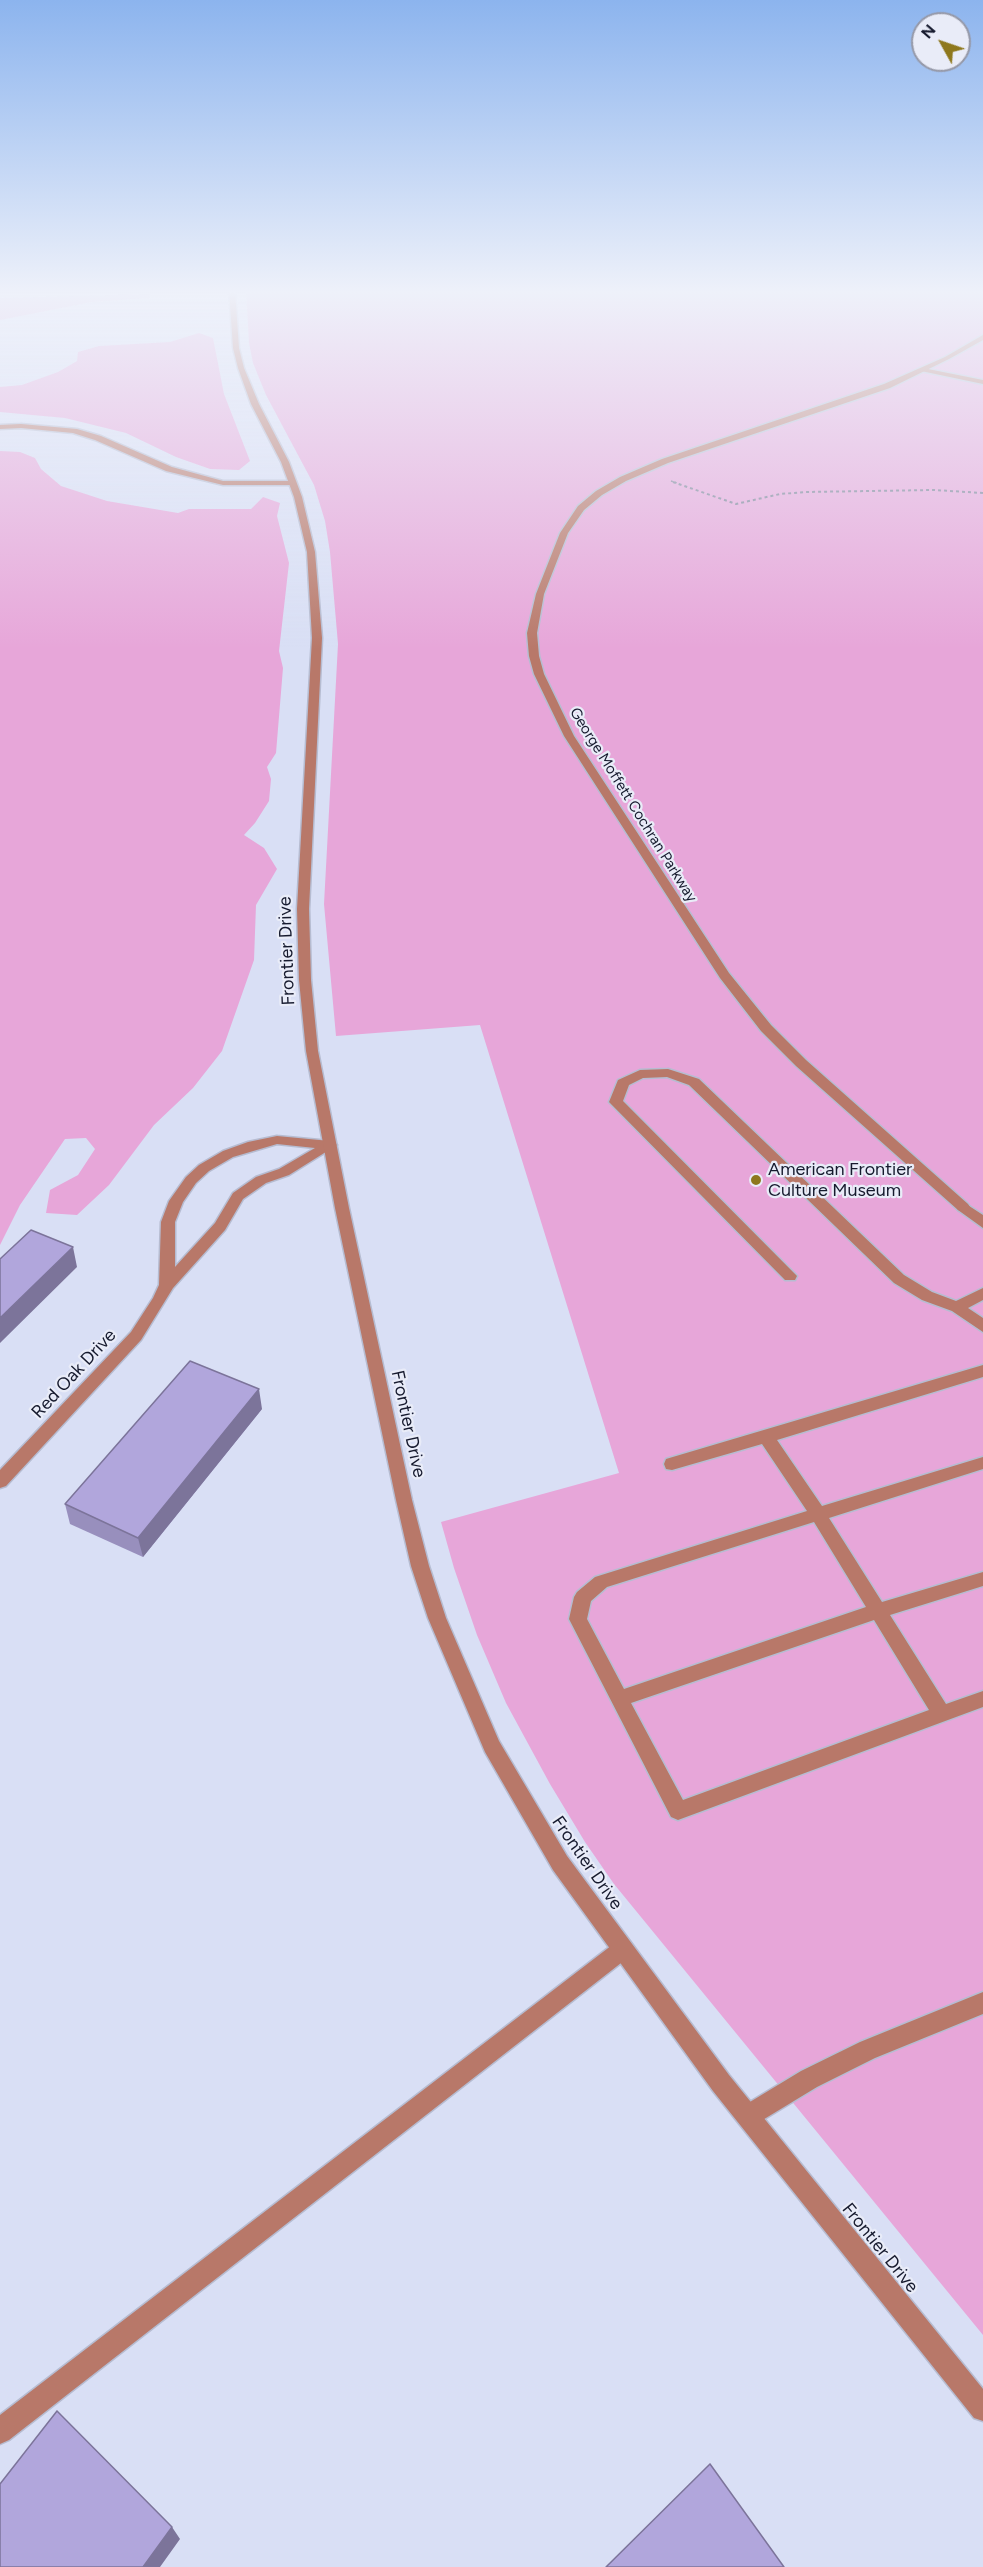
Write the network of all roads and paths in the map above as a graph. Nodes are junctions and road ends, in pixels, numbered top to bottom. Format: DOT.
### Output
graph roads {
  1 [pos="258,410"];
  2 [pos="821,410"];
  3 [pos="0,427"];
  4 [pos="643,470"];
  5 [pos="292,483"];
  6 [pos="983,493"];
  7 [pos="330,1145"];
  8 [pos="983,1223"];
  9 [pos="790,1276"];
  10 [pos="167,1285"];
  11 [pos="983,1293"];
  12 [pos="957,1306"];
  13 [pos="983,1326"];
  14 [pos="983,1371"];
  15 [pos="766,1437"];
  16 [pos="983,1463"];
  17 [pos="672,1464"];
  18 [pos="0,1481"];
  19 [pos="818,1514"];
  20 [pos="983,1579"];
  21 [pos="878,1611"];
  22 [pos="619,1698"];
  23 [pos="983,1699"];
  24 [pos="942,1714"];
  25 [pos="623,1949"];
  26 [pos="983,2003"];
  27 [pos="748,2116"];
  28 [pos="983,2409"];
  29 [pos="0,2431"];
  1 -- 5 [label="street, Frontier Drive"];
  2 -- 4 [label="street, George Moffett Cochran Parkway"];
  3 -- 5 [label="street"];
  4 -- 6 [label="path"];
  4 -- 8 [label="street, George Moffett Cochran Parkway"];
  5 -- 7 [label="street, Frontier Drive"];
  7 -- 10 [label="street, Red Oak Drive"];
  7 -- 10 [label="street, Red Oak Drive"];
  7 -- 25 [label="street, Frontier Drive"];
  9 -- 12 [label="street"];
  10 -- 18 [label="street, Red Oak Drive"];
  11 -- 12 [label="street"];
  12 -- 13 [label="street"];
  14 -- 15 [label="street"];
  15 -- 17 [label="street"];
  15 -- 19 [label="street"];
  16 -- 19 [label="street"];
  19 -- 21 [label="street"];
  19 -- 22 [label="street"];
  20 -- 21 [label="street"];
  21 -- 22 [label="street"];
  21 -- 24 [label="street"];
  22 -- 24 [label="street"];
  23 -- 24 [label="street"];
  25 -- 27 [label="street, Frontier Drive"];
  25 -- 29 [label="street"];
  26 -- 27 [label="street"];
  27 -- 28 [label="street, Frontier Drive"];
}
